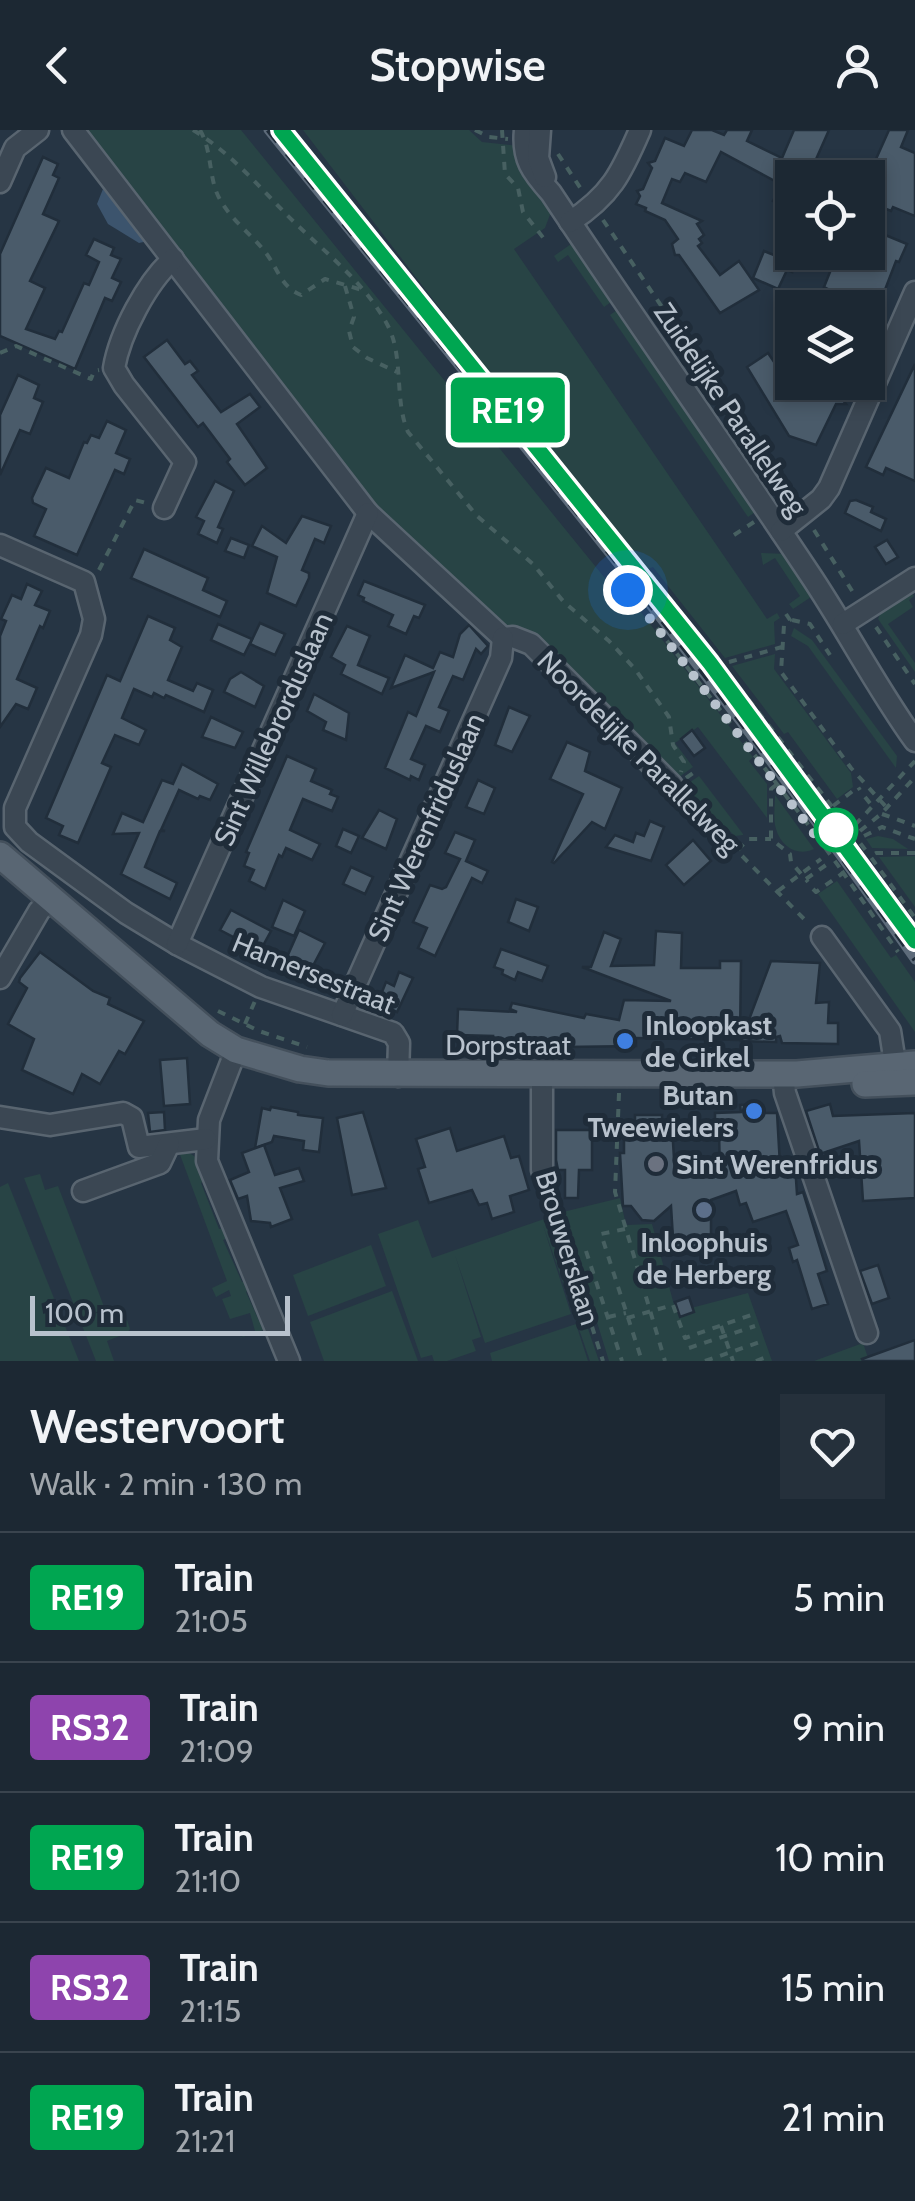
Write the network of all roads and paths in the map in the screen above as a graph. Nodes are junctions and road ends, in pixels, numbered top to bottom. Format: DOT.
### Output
graph roads {
  1 [pos="38,130"];
  2 [pos="73,130"];
  3 [pos="193,130"];
  4 [pos="200,130"];
  5 [pos="475,130"];
  6 [pos="502,130"];
  7 [pos="640,130"];
  8 [pos="526,136"];
  9 [pos="204,137"];
  10 [pos="7,147"];
  11 [pos="0,182"];
  12 [pos="594,206"];
  13 [pos="570,222"];
  14 [pos="545,240"];
  15 [pos="173,259"];
  16 [pos="346,286"];
  17 [pos="363,290"];
  18 [pos="915,292"];
  19 [pos="0,353"];
  20 [pos="114,368"];
  21 [pos="397,372"];
  22 [pos="164,508"];
  23 [pos="368,513"];
  24 [pos="804,515"];
  25 [pos="781,531"];
  26 [pos="0,545"];
  27 [pos="650,573"];
  28 [pos="915,578"];
  29 [pos="84,582"];
  30 [pos="628,590"];
  31 [pos="864,610"];
  32 [pos="786,614"];
  33 [pos="790,620"];
  34 [pos="843,624"];
  35 [pos="503,638"];
  36 [pos="783,647"];
  37 [pos="830,655"];
  38 [pos="729,662"];
  39 [pos="868,666"];
  40 [pos="915,684"];
  41 [pos="915,720"];
  42 [pos="913,759"];
  43 [pos="915,777"];
  44 [pos="671,783"];
  45 [pos="778,784"];
  46 [pos="860,790"];
  47 [pos="865,797"];
  48 [pos="876,798"];
  49 [pos="832,807"];
  50 [pos="872,807"];
  51 [pos="887,808"];
  52 [pos="881,814"];
  53 [pos="864,817"];
  54 [pos="869,824"];
  55 [pos="856,825"];
  56 [pos="915,826"];
  57 [pos="860,831"];
  58 [pos="874,831"];
  59 [pos="864,836"];
  60 [pos="772,839"];
  61 [pos="915,839"];
  62 [pos="738,850"];
  63 [pos="915,853"];
  64 [pos="0,855"];
  65 [pos="870,856"];
  66 [pos="821,859"];
  67 [pos="826,866"];
  68 [pos="842,872"];
  69 [pos="801,873"];
  70 [pos="813,889"];
  71 [pos="778,891"];
  72 [pos="52,898"];
  73 [pos="915,918"];
  74 [pos="822,936"];
  75 [pos="177,944"];
  76 [pos="898,952"];
  77 [pos="0,978"];
  78 [pos="261,988"];
  79 [pos="342,1015"];
  80 [pos="236,1050"];
  81 [pos="790,1074"];
  82 [pos="906,1074"];
  83 [pos="542,1075"];
  84 [pos="398,1076"];
  85 [pos="619,1093"];
  86 [pos="8,1118"];
  87 [pos="206,1139"];
  88 [pos="168,1144"];
  89 [pos="542,1170"];
  90 [pos="83,1191"];
  91 [pos="626,1229"];
  92 [pos="586,1252"];
  93 [pos="650,1311"];
  94 [pos="626,1315"];
  95 [pos="751,1315"];
  96 [pos="608,1318"];
  97 [pos="721,1326"];
  98 [pos="755,1326"];
  99 [pos="868,1332"];
  100 [pos="724,1336"];
  101 [pos="760,1342"];
  102 [pos="689,1348"];
  103 [pos="730,1352"];
  104 [pos="766,1357"];
  105 [pos="289,1361"];
  106 [pos="604,1361"];
  107 [pos="622,1361"];
  108 [pos="642,1361"];
  109 [pos="665,1361"];
  110 [pos="704,1361"];
  111 [pos="733,1361"];
  112 [pos="756,1361"];
  1 -- 10 [label="street"];
  2 -- 15 [label="street, Noordelijke Parallelweg"];
  3 -- 9 [label="path"];
  4 -- 9 [label="path"];
  5 -- 8 [label="path, Zuidelijke Parallelweg"];
  6 -- 8 [label="path"];
  7 -- 12 [label="street"];
  8 -- 12 [label="path, Zuidelijke Parallelweg"];
  8 -- 13 [label="street, Zuidelijke Parallelweg"];
  8 -- 14 [label="path"];
  9 -- 16 [label="path"];
  9 -- 17 [label="path"];
  10 -- 11 [label="street"];
  12 -- 13 [label="street"];
  12 -- 24 [label="path, Zuidelijke Parallelweg"];
  13 -- 25 [label="street, Zuidelijke Parallelweg"];
  15 -- 20 [label="street"];
  15 -- 23 [label="street, Noordelijke Parallelweg"];
  16 -- 17 [label="path"];
  16 -- 21 [label="path"];
  17 -- 21 [label="path"];
  18 -- 24 [label="street"];
  19 -- 20 [label="path"];
  20 -- 22 [label="street"];
  21 -- 44 [label="path"];
  22 -- 29 [label="path"];
  23 -- 35 [label="street, Noordelijke Parallelweg"];
  23 -- 75 [label="street, Sint Willebrorduslaan"];
  24 -- 25 [label="street"];
  24 -- 31 [label="path, Zuidelijke Parallelweg"];
  25 -- 34 [label="street, Zuidelijke Parallelweg"];
  26 -- 29 [label="street"];
  27 -- 49 [label="path"];
  28 -- 31 [label="street"];
  29 -- 75 [label="street, Hamersestraat"];
  30 -- 45 [label="path"];
  31 -- 34 [label="street"];
  31 -- 40 [label="path, Zuidelijke Parallelweg"];
  32 -- 33 [label="path"];
  33 -- 36 [label="path"];
  33 -- 37 [label="path"];
  34 -- 39 [label="street, Zuidelijke Parallelweg"];
  35 -- 44 [label="street, Noordelijke Parallelweg"];
  35 -- 79 [label="street, Sint Werenfriduslaan"];
  36 -- 38 [label="path"];
  36 -- 48 [label="path"];
  39 -- 41 [label="street, Zuidelijke Parallelweg"];
  39 -- 42 [label="street, Zuidelijke Parallelweg"];
  42 -- 48 [label="path"];
  43 -- 51 [label="path"];
  44 -- 62 [label="path, Noordelijke Parallelweg"];
  45 -- 60 [label="path"];
  45 -- 68 [label="path, bridge"];
  46 -- 49 [label="path"];
  47 -- 50 [label="path"];
  48 -- 50 [label="path"];
  48 -- 51 [label="path"];
  49 -- 65 [label="path, bridge"];
  50 -- 53 [label="path"];
  51 -- 52 [label="path"];
  52 -- 54 [label="path"];
  52 -- 56 [label="path"];
  53 -- 54 [label="path"];
  53 -- 55 [label="path"];
  54 -- 57 [label="path"];
  54 -- 58 [label="path"];
  58 -- 59 [label="path"];
  58 -- 61 [label="path"];
  60 -- 62 [label="path"];
  60 -- 69 [label="path"];
  62 -- 71 [label="path, Noordelijke Parallelweg"];
  63 -- 65 [label="path"];
  64 -- 72 [label="main road"];
  65 -- 73 [label="path"];
  66 -- 69 [label="path"];
  67 -- 69 [label="path"];
  68 -- 70 [label="path"];
  68 -- 76 [label="path"];
  69 -- 71 [label="path"];
  71 -- 74 [label="path, Noordelijke Parallelweg"];
  72 -- 77 [label="street"];
  72 -- 80 [label="main road"];
  74 -- 82 [label="street"];
  75 -- 78 [label="street, Hamersestraat"];
  78 -- 79 [label="street, Hamersestraat"];
  78 -- 80 [label="path"];
  79 -- 84 [label="street, Hamersestraat"];
  80 -- 84 [label="main road, Dorpstraat"];
  80 -- 87 [label="street"];
  81 -- 82 [label="main road, Dorpstraat"];
  81 -- 83 [label="main road, Dorpstraat"];
  81 -- 99 [label="street"];
  83 -- 84 [label="main road, Dorpstraat"];
  83 -- 89 [label="street, Brouwerslaan"];
  85 -- 91 [label="path"];
  86 -- 88 [label="street"];
  87 -- 88 [label="street"];
  87 -- 105 [label="street"];
  88 -- 90 [label="street"];
  89 -- 106 [label="path, Brouwerslaan"];
  91 -- 93 [label="path"];
  91 -- 94 [label="path"];
  92 -- 96 [label="path"];
  93 -- 94 [label="path"];
  93 -- 97 [label="path"];
  93 -- 109 [label="path"];
  94 -- 96 [label="path"];
  94 -- 108 [label="path"];
  95 -- 97 [label="path"];
  96 -- 107 [label="path"];
  97 -- 100 [label="path"];
  98 -- 100 [label="path"];
  100 -- 102 [label="path"];
  100 -- 103 [label="path"];
  101 -- 103 [label="path"];
  103 -- 110 [label="path"];
  103 -- 111 [label="path"];
  104 -- 112 [label="path"];
}
